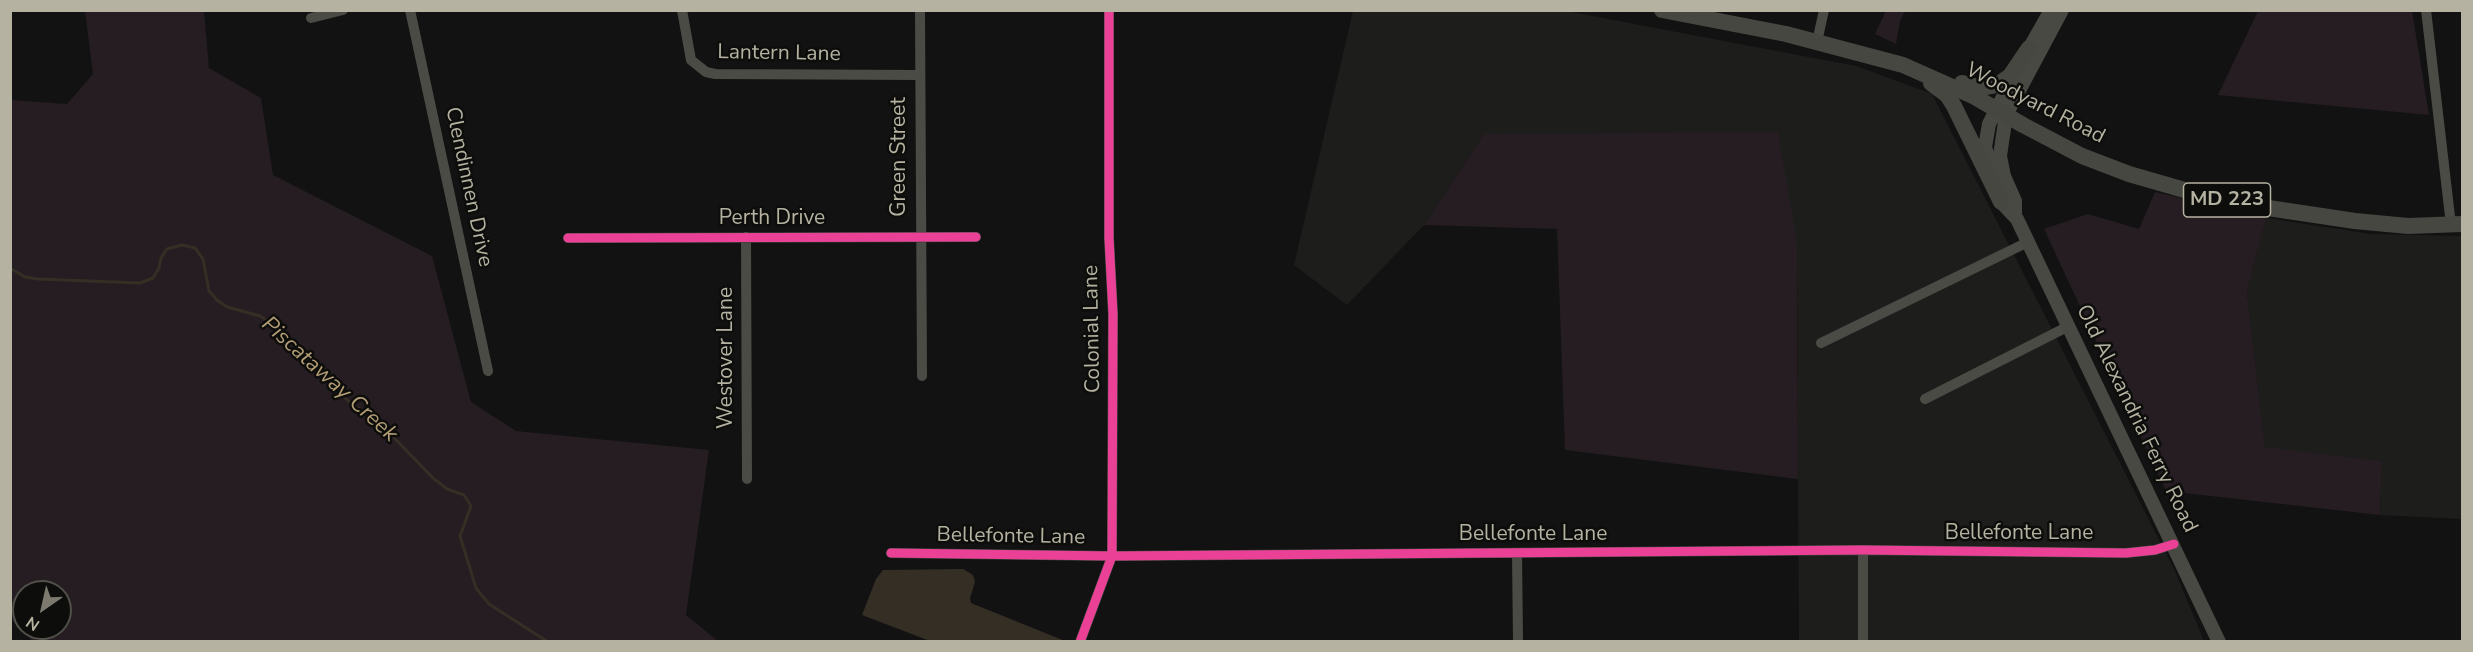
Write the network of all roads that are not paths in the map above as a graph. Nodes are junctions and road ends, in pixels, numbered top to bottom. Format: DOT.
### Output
graph roads {
  1 [pos="343,10"];
  2 [pos="410,10"];
  3 [pos="682,10"];
  4 [pos="920,10"];
  5 [pos="1109,10"];
  6 [pos="1662,10"];
  7 [pos="1824,10"];
  8 [pos="2051,10"];
  9 [pos="2062,10"];
  10 [pos="2426,10"];
  11 [pos="310,18"];
  12 [pos="1817,42"];
  13 [pos="2029,48"];
  14 [pos="1913,70"];
  15 [pos="920,75"];
  16 [pos="2001,112"];
  17 [pos="2001,202"];
  18 [pos="2015,216"];
  19 [pos="2457,224"];
  20 [pos="746,237"];
  21 [pos="920,237"];
  22 [pos="976,237"];
  23 [pos="568,238"];
  24 [pos="2028,242"];
  25 [pos="2067,327"];
  26 [pos="1821,342"];
  27 [pos="488,371"];
  28 [pos="922,376"];
  29 [pos="1925,399"];
  30 [pos="747,479"];
  31 [pos="2174,544"];
  32 [pos="1863,550"];
  33 [pos="891,553"];
  34 [pos="1517,553"];
  35 [pos="1112,556"];
  36 [pos="1080,642"];
  37 [pos="1518,642"];
  38 [pos="1863,642"];
  39 [pos="2219,642"];
  1 -- 11 [label="street"];
  2 -- 27 [label="street, Clendinnen Drive"];
  3 -- 15 [label="street, Lantern Lane"];
  4 -- 15 [label="street, Green Street"];
  5 -- 35 [label="street, Colonial Lane"];
  6 -- 12 [label="main road, Woodyard Road / MD 223"];
  7 -- 12 [label="street"];
  8 -- 13 [label="main road"];
  9 -- 16 [label="main road"];
  10 -- 19 [label="street"];
  12 -- 14 [label="main road, Woodyard Road / MD 223"];
  13 -- 14 [label="main road"];
  13 -- 16 [label="main road"];
  14 -- 16 [label="main road, Woodyard Road / MD 223"];
  14 -- 17 [label="main road"];
  15 -- 21 [label="street, Green Street"];
  16 -- 17 [label="main road, Old Alexandria Ferry Road"];
  16 -- 18 [label="main road, Old Alexandria Ferry Road"];
  16 -- 19 [label="main road, Woodyard Road / MD 223"];
  17 -- 18 [label="main road, Old Alexandria Ferry Road"];
  18 -- 24 [label="main road, Old Alexandria Ferry Road"];
  20 -- 21 [label="street, Perth Drive"];
  20 -- 23 [label="street, Perth Drive"];
  20 -- 30 [label="street, Westover Lane"];
  21 -- 22 [label="street, Perth Drive"];
  21 -- 28 [label="street, Green Street"];
  24 -- 25 [label="main road, Old Alexandria Ferry Road"];
  24 -- 26 [label="street"];
  25 -- 29 [label="street"];
  25 -- 31 [label="main road, Old Alexandria Ferry Road"];
  31 -- 32 [label="street, Bellefonte Lane"];
  31 -- 39 [label="main road, Old Alexandria Ferry Road"];
  32 -- 34 [label="street, Bellefonte Lane"];
  32 -- 38 [label="street"];
  33 -- 35 [label="street, Bellefonte Lane"];
  34 -- 35 [label="street, Bellefonte Lane"];
  34 -- 37 [label="street"];
  35 -- 36 [label="street, Colonial Lane"];
}
